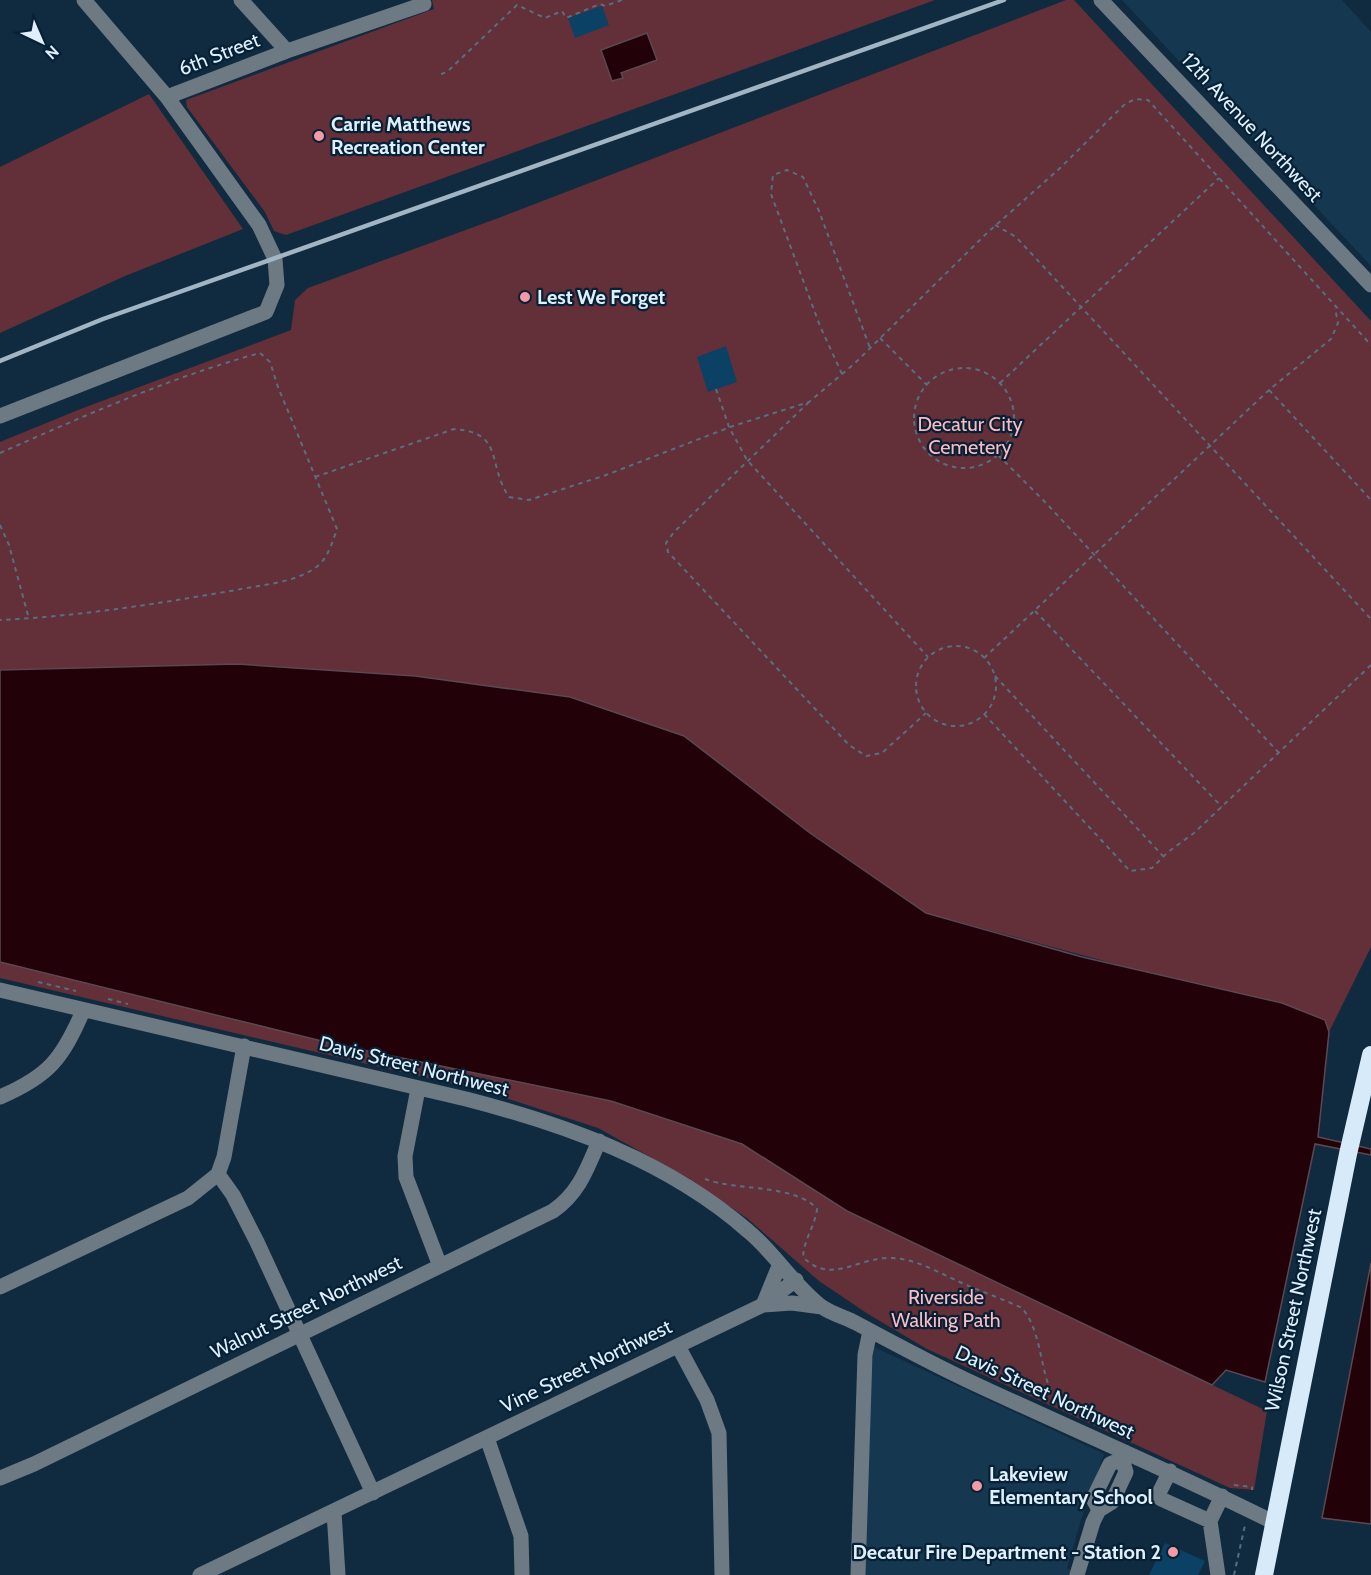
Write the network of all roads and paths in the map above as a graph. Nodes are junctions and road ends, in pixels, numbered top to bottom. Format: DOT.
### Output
graph roads {
  1 [pos="84,0"];
  2 [pos="241,0"];
  3 [pos="622,0"];
  4 [pos="1101,0"];
  5 [pos="422,2"];
  6 [pos="287,51"];
  7 [pos="441,74"];
  8 [pos="168,97"];
  9 [pos="1218,178"];
  10 [pos="996,225"];
  11 [pos="1371,285"];
  12 [pos="1334,306"];
  13 [pos="1081,308"];
  14 [pos="880,338"];
  15 [pos="1371,345"];
  16 [pos="870,348"];
  17 [pos="842,374"];
  18 [pos="1000,382"];
  19 [pos="927,385"];
  20 [pos="716,389"];
  21 [pos="1269,390"];
  22 [pos="809,402"];
  23 [pos="0,416"];
  24 [pos="729,428"];
  25 [pos="1211,445"];
  26 [pos="0,453"];
  27 [pos="998,454"];
  28 [pos="747,460"];
  29 [pos="315,477"];
  30 [pos="1371,500"];
  31 [pos="0,525"];
  32 [pos="1094,555"];
  33 [pos="1034,611"];
  34 [pos="29,619"];
  35 [pos="1371,619"];
  36 [pos="0,621"];
  37 [pos="928,657"];
  38 [pos="984,658"];
  39 [pos="1371,665"];
  40 [pos="995,675"];
  41 [pos="926,713"];
  42 [pos="984,714"];
  43 [pos="1280,753"];
  44 [pos="1222,807"];
  45 [pos="1163,856"];
  46 [pos="30,981"];
  47 [pos="0,990"];
  48 [pos="85,993"];
  49 [pos="106,999"];
  50 [pos="131,1005"];
  51 [pos="83,1011"];
  52 [pos="244,1046"];
  53 [pos="1371,1055"];
  54 [pos="418,1089"];
  55 [pos="0,1096"];
  56 [pos="599,1141"];
  57 [pos="218,1174"];
  58 [pos="703,1178"];
  59 [pos="440,1266"];
  60 [pos="780,1266"];
  61 [pos="796,1280"];
  62 [pos="0,1287"];
  63 [pos="763,1305"];
  64 [pos="822,1307"];
  65 [pos="870,1332"];
  66 [pos="300,1333"];
  67 [pos="678,1346"];
  68 [pos="1066,1408"];
  69 [pos="486,1438"];
  70 [pos="1123,1455"];
  71 [pos="1170,1471"];
  72 [pos="0,1478"];
  73 [pos="1227,1490"];
  74 [pos="1252,1490"];
  75 [pos="373,1493"];
  76 [pos="334,1512"];
  77 [pos="1246,1520"];
  78 [pos="1210,1521"];
  79 [pos="1273,1522"];
  80 [pos="200,1575"];
  81 [pos="338,1575"];
  82 [pos="522,1575"];
  83 [pos="722,1575"];
  84 [pos="858,1575"];
  85 [pos="1077,1575"];
  86 [pos="1218,1575"];
  87 [pos="1234,1575"];
  88 [pos="1264,1575"];
  1 -- 8 [label="street"];
  2 -- 6 [label="street"];
  3 -- 7 [label="path"];
  4 -- 11 [label="street, 12th Avenue Northwest"];
  5 -- 6 [label="street, 6th Street"];
  6 -- 8 [label="street, 6th Street"];
  8 -- 23 [label="street"];
  9 -- 10 [label="path"];
  9 -- 12 [label="path"];
  9 -- 13 [label="path"];
  10 -- 13 [label="path"];
  10 -- 14 [label="path"];
  12 -- 15 [label="path"];
  12 -- 21 [label="path"];
  13 -- 18 [label="path"];
  13 -- 25 [label="path"];
  14 -- 16 [label="path"];
  14 -- 19 [label="path"];
  16 -- 17 [label="path"];
  16 -- 17 [label="path"];
  17 -- 22 [label="path"];
  18 -- 19 [label="path"];
  18 -- 27 [label="path"];
  19 -- 27 [label="path"];
  20 -- 24 [label="path"];
  21 -- 25 [label="path"];
  21 -- 30 [label="path"];
  22 -- 24 [label="path"];
  22 -- 28 [label="path"];
  24 -- 28 [label="path"];
  24 -- 29 [label="path"];
  25 -- 32 [label="path"];
  25 -- 35 [label="path"];
  26 -- 29 [label="path"];
  27 -- 32 [label="path"];
  28 -- 37 [label="path"];
  28 -- 41 [label="path"];
  29 -- 34 [label="path"];
  31 -- 34 [label="path"];
  32 -- 33 [label="path"];
  32 -- 43 [label="path"];
  33 -- 38 [label="path"];
  33 -- 44 [label="path"];
  34 -- 36 [label="path"];
  37 -- 38 [label="path"];
  37 -- 41 [label="path"];
  38 -- 40 [label="path"];
  39 -- 43 [label="path"];
  40 -- 42 [label="path"];
  40 -- 45 [label="path"];
  41 -- 42 [label="path"];
  42 -- 45 [label="path"];
  43 -- 44 [label="path"];
  44 -- 45 [label="path"];
  46 -- 48 [label="path"];
  47 -- 51 [label="street, Davis Street Northwest"];
  49 -- 50 [label="path"];
  51 -- 52 [label="street, Davis Street Northwest"];
  51 -- 55 [label="street"];
  52 -- 54 [label="street, Davis Street Northwest"];
  52 -- 57 [label="street"];
  53 -- 79 [label="highway, Wilson Street Northwest"];
  54 -- 56 [label="street, Davis Street Northwest"];
  54 -- 59 [label="street"];
  56 -- 59 [label="street, Walnut Street Northwest"];
  56 -- 60 [label="street, Davis Street Northwest"];
  57 -- 62 [label="street"];
  57 -- 66 [label="street"];
  58 -- 68 [label="path"];
  59 -- 66 [label="street, Walnut Street Northwest"];
  60 -- 61 [label="street, Davis Street Northwest"];
  60 -- 63 [label="street"];
  61 -- 63 [label="street"];
  61 -- 64 [label="street, Davis Street Northwest"];
  63 -- 64 [label="street, Vine Street Northwest"];
  63 -- 67 [label="street, Vine Street Northwest"];
  64 -- 65 [label="street, Davis Street Northwest"];
  65 -- 70 [label="street, Davis Street Northwest"];
  65 -- 84 [label="street"];
  66 -- 72 [label="street, Walnut Street Northwest"];
  66 -- 75 [label="street"];
  67 -- 69 [label="street, Vine Street Northwest"];
  67 -- 83 [label="street"];
  69 -- 75 [label="street, Vine Street Northwest"];
  69 -- 82 [label="street"];
  70 -- 71 [label="street, Davis Street Northwest"];
  70 -- 85 [label="street"];
  71 -- 73 [label="street, Davis Street Northwest"];
  71 -- 78 [label="street"];
  73 -- 74 [label="path"];
  73 -- 78 [label="street"];
  73 -- 79 [label="street, Davis Street Northwest"];
  75 -- 76 [label="street, Vine Street Northwest"];
  76 -- 80 [label="street"];
  76 -- 81 [label="street"];
  77 -- 87 [label="path"];
  78 -- 86 [label="street"];
  79 -- 88 [label="highway, Wilson Street Northwest"];
}
